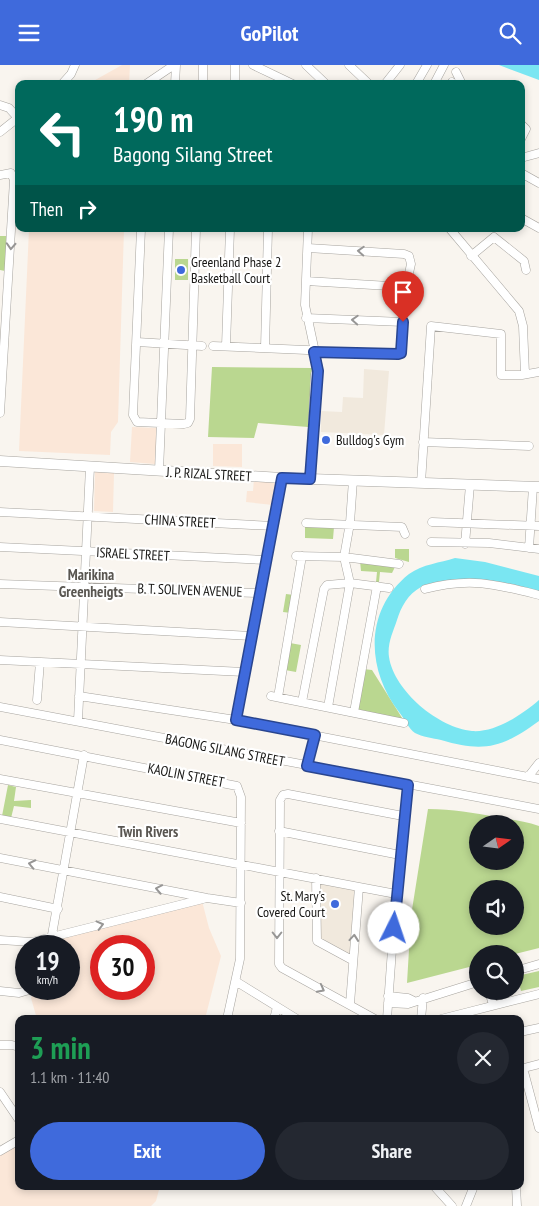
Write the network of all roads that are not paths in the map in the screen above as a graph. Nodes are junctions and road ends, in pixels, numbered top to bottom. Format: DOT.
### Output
graph roads {
  1 [pos="75,65"];
  2 [pos="175,65"];
  3 [pos="203,65"];
  4 [pos="235,65"];
  5 [pos="253,65"];
  6 [pos="306,65"];
  7 [pos="349,65"];
  8 [pos="400,65"];
  9 [pos="427,65"];
  10 [pos="444,65"];
  11 [pos="456,72"];
  12 [pos="66,80"];
  13 [pos="152,80"];
  14 [pos="175,80"];
  15 [pos="202,80"];
  16 [pos="235,80"];
  17 [pos="277,80"];
  18 [pos="322,80"];
  19 [pos="365,80"];
  20 [pos="388,80"];
  21 [pos="418,80"];
  22 [pos="436,80"];
  23 [pos="460,80"];
  24 [pos="0,105"];
  25 [pos="15,115"];
  26 [pos="15,120"];
  27 [pos="0,131"];
  28 [pos="538,155"];
  29 [pos="525,158"];
  30 [pos="0,175"];
  31 [pos="525,175"];
  32 [pos="539,183"];
  33 [pos="525,220"];
  34 [pos="539,228"];
  35 [pos="141,232"];
  36 [pos="169,232"];
  37 [pos="196,232"];
  38 [pos="230,232"];
  39 [pos="268,232"];
  40 [pos="308,232"];
  41 [pos="452,232"];
  42 [pos="308,248"];
  43 [pos="471,256"];
  44 [pos="526,270"];
  45 [pos="306,281"];
  46 [pos="406,287"];
  47 [pos="306,318"];
  48 [pos="403,322"];
  49 [pos="137,342"];
  50 [pos="164,343"];
  51 [pos="192,345"];
  52 [pos="202,346"];
  53 [pos="214,346"];
  54 [pos="226,346"];
  55 [pos="265,348"];
  56 [pos="315,356"];
  57 [pos="539,372"];
  58 [pos="525,374"];
  59 [pos="1,413"];
  60 [pos="161,422"];
  61 [pos="423,442"];
  62 [pos="529,446"];
  63 [pos="0,461"];
  64 [pos="90,467"];
  65 [pos="159,471"];
  66 [pos="282,478"];
  67 [pos="310,479"];
  68 [pos="353,480"];
  69 [pos="421,483"];
  70 [pos="470,485"];
  71 [pos="536,487"];
  72 [pos="0,512"];
  73 [pos="88,516"];
  74 [pos="432,522"];
  75 [pos="306,523"];
  76 [pos="350,523"];
  77 [pos="467,523"];
  78 [pos="273,526"];
  79 [pos="530,526"];
  80 [pos="539,526"];
  81 [pos="405,534"];
  82 [pos="431,542"];
  83 [pos="465,544"];
  84 [pos="0,547"];
  85 [pos="529,548"];
  86 [pos="539,549"];
  87 [pos="86,551"];
  88 [pos="344,557"];
  89 [pos="266,560"];
  90 [pos="399,564"];
  91 [pos="350,583"];
  92 [pos="0,584"];
  93 [pos="377,586"];
  94 [pos="84,587"];
  95 [pos="389,588"];
  96 [pos="425,589"];
  97 [pos="260,593"];
  98 [pos="539,595"];
  99 [pos="0,622"];
  100 [pos="82,627"];
  101 [pos="251,635"];
  102 [pos="0,660"];
  103 [pos="40,662"];
  104 [pos="81,664"];
  105 [pos="244,672"];
  106 [pos="79,696"];
  107 [pos="37,700"];
  108 [pos="302,702"];
  109 [pos="0,707"];
  110 [pos="328,707"];
  111 [pos="354,712"];
  112 [pos="236,720"];
  113 [pos="78,721"];
  114 [pos="404,723"];
  115 [pos="315,735"];
  116 [pos="0,739"];
  117 [pos="84,755"];
  118 [pos="539,763"];
  119 [pos="307,766"];
  120 [pos="528,777"];
  121 [pos="0,779"];
  122 [pos="539,779"];
  123 [pos="408,785"];
  124 [pos="77,795"];
  125 [pos="539,809"];
  126 [pos="403,816"];
  127 [pos="0,819"];
  128 [pos="240,823"];
  129 [pos="279,831"];
  130 [pos="71,833"];
  131 [pos="400,855"];
  132 [pos="0,858"];
  133 [pos="241,864"];
  134 [pos="64,871"];
  135 [pos="278,871"];
  136 [pos="316,878"];
  137 [pos="359,887"];
  138 [pos="396,894"];
  139 [pos="0,897"];
  140 [pos="207,898"];
  141 [pos="241,903"];
  142 [pos="58,909"];
  143 [pos="53,935"];
  144 [pos="61,935"];
  145 [pos="0,940"];
  146 [pos="15,941"];
  147 [pos="352,960"];
  148 [pos="539,964"];
  149 [pos="524,968"];
  150 [pos="237,982"];
  151 [pos="469,985"];
  152 [pos="0,991"];
  153 [pos="15,993"];
  154 [pos="539,993"];
  155 [pos="423,998"];
  156 [pos="388,1000"];
  157 [pos="492,1000"];
  158 [pos="350,1004"];
  159 [pos="493,1005"];
  160 [pos="277,1007"];
  161 [pos="228,1015"];
  162 [pos="275,1015"];
  163 [pos="290,1015"];
  164 [pos="368,1015"];
  165 [pos="387,1015"];
  166 [pos="421,1015"];
  167 [pos="456,1015"];
  168 [pos="539,1028"];
  169 [pos="524,1032"];
  170 [pos="0,1045"];
  171 [pos="15,1046"];
  172 [pos="539,1064"];
  173 [pos="524,1068"];
  174 [pos="524,1075"];
  175 [pos="0,1092"];
  176 [pos="15,1114"];
  177 [pos="539,1128"];
  178 [pos="15,1142"];
  179 [pos="0,1151"];
  180 [pos="438,1190"];
  181 [pos="472,1190"];
  182 [pos="516,1190"];
  183 [pos="452,1206"];
  184 [pos="466,1206"];
  185 [pos="517,1206"];
  1 -- 12 [label="street"];
  2 -- 13 [label="street"];
  2 -- 14 [label="street"];
  3 -- 15 [label="street"];
  4 -- 16 [label="street"];
  5 -- 17 [label="street"];
  6 -- 18 [label="street"];
  7 -- 19 [label="street"];
  8 -- 20 [label="street"];
  9 -- 21 [label="street"];
  10 -- 22 [label="street"];
  11 -- 23 [label="street"];
  24 -- 25 [label="street"];
  26 -- 27 [label="street"];
  28 -- 29 [label="street"];
  30 -- 59 [label="street, one-way"];
  31 -- 32 [label="street"];
  33 -- 34 [label="street"];
  35 -- 49 [label="street"];
  36 -- 50 [label="street"];
  37 -- 51 [label="street"];
  38 -- 54 [label="street"];
  39 -- 55 [label="street"];
  40 -- 42 [label="street"];
  41 -- 43 [label="street"];
  42 -- 45 [label="street"];
  46 -- 42 [label="street, one-way"];
  43 -- 44 [label="street"];
  43 -- 58 [label="street"];
  45 -- 46 [label="street"];
  45 -- 47 [label="street"];
  46 -- 48 [label="street"];
  48 -- 47 [label="street, one-way"];
  47 -- 56 [label="street"];
  48 -- 56 [label="street"];
  49 -- 50 [label="street"];
  49 -- 60 [label="street"];
  50 -- 51 [label="street"];
  50 -- 60 [label="street"];
  51 -- 52 [label="street"];
  51 -- 60 [label="street"];
  53 -- 54 [label="street"];
  54 -- 55 [label="street"];
  55 -- 56 [label="street"];
  56 -- 67 [label="street"];
  57 -- 58 [label="street"];
  58 -- 61 [label="street"];
  60 -- 65 [label="street"];
  61 -- 62 [label="street"];
  61 -- 69 [label="street"];
  63 -- 64 [label="main road, J. P. RIZAL STREET"];
  64 -- 65 [label="main road, J. P. RIZAL STREET"];
  64 -- 73 [label="street"];
  65 -- 66 [label="main road, J. P. RIZAL STREET"];
  66 -- 67 [label="main road, J. P. RIZAL STREET"];
  66 -- 78 [label="street"];
  67 -- 68 [label="main road, J. P. RIZAL STREET"];
  68 -- 69 [label="main road, J. P. RIZAL STREET"];
  68 -- 76 [label="street"];
  69 -- 70 [label="main road, J. P. RIZAL STREET"];
  70 -- 71 [label="main road, J. P. RIZAL STREET"];
  70 -- 77 [label="street"];
  71 -- 79 [label="street"];
  72 -- 73 [label="street, CHINA STREET"];
  73 -- 78 [label="street, CHINA STREET"];
  73 -- 87 [label="street"];
  74 -- 77 [label="street"];
  75 -- 76 [label="street"];
  76 -- 81 [label="street"];
  76 -- 88 [label="street"];
  77 -- 79 [label="street"];
  77 -- 83 [label="street"];
  78 -- 89 [label="street"];
  79 -- 80 [label="street"];
  79 -- 85 [label="street"];
  82 -- 83 [label="street"];
  83 -- 85 [label="street"];
  84 -- 87 [label="street, ISRAEL STREET"];
  85 -- 86 [label="street"];
  87 -- 89 [label="street, ISRAEL STREET"];
  87 -- 94 [label="street"];
  88 -- 90 [label="street"];
  88 -- 91 [label="street"];
  88 -- 108 [label="street"];
  89 -- 97 [label="street"];
  91 -- 93 [label="street"];
  91 -- 108 [label="street"];
  91 -- 110 [label="street"];
  92 -- 94 [label="street, B. T. SOLIVEN AVENUE"];
  93 -- 95 [label="street"];
  93 -- 111 [label="street"];
  94 -- 97 [label="street, B. T. SOLIVEN AVENUE"];
  94 -- 100 [label="street"];
  96 -- 98 [label="street"];
  97 -- 101 [label="street"];
  99 -- 100 [label="street"];
  100 -- 101 [label="street"];
  100 -- 104 [label="street"];
  101 -- 105 [label="street"];
  102 -- 103 [label="street"];
  103 -- 104 [label="street"];
  103 -- 107 [label="street"];
  104 -- 105 [label="street"];
  104 -- 106 [label="street"];
  105 -- 112 [label="street"];
  106 -- 112 [label="street"];
  106 -- 113 [label="street"];
  108 -- 110 [label="street"];
  109 -- 113 [label="street, BAGONG SILANG STREET"];
  110 -- 111 [label="street"];
  111 -- 114 [label="street"];
  112 -- 115 [label="street"];
  113 -- 119 [label="street, BAGONG SILANG STREET"];
  115 -- 119 [label="street"];
  115 -- 120 [label="street"];
  116 -- 117 [label="street, KAOLIN STREET"];
  117 -- 124 [label="street"];
  117 -- 128 [label="street, KAOLIN STREET"];
  118 -- 120 [label="street"];
  119 -- 123 [label="street, BAGONG SILANG STREET"];
  120 -- 122 [label="street"];
  121 -- 124 [label="street"];
  123 -- 125 [label="street, BAGONG SILANG STREET"];
  123 -- 126 [label="street"];
  124 -- 128 [label="street"];
  124 -- 130 [label="street"];
  126 -- 129 [label="street"];
  126 -- 131 [label="street"];
  127 -- 130 [label="street"];
  128 -- 133 [label="street, KAOLIN STREET"];
  129 -- 131 [label="street"];
  129 -- 135 [label="street"];
  130 -- 133 [label="street"];
  130 -- 134 [label="street"];
  131 -- 138 [label="street"];
  134 -- 132 [label="street, one-way"];
  133 -- 135 [label="street"];
  133 -- 141 [label="street, KAOLIN STREET"];
  140 -- 134 [label="street, one-way"];
  134 -- 142 [label="street"];
  135 -- 136 [label="street"];
  135 -- 158 [label="street, one-way"];
  136 -- 137 [label="street"];
  136 -- 147 [label="street"];
  137 -- 138 [label="street"];
  147 -- 137 [label="street, one-way"];
  138 -- 156 [label="street"];
  139 -- 142 [label="street"];
  140 -- 141 [label="street"];
  144 -- 140 [label="street, one-way"];
  141 -- 150 [label="street, KAOLIN STREET"];
  142 -- 143 [label="street"];
  145 -- 146 [label="street"];
  147 -- 158 [label="street"];
  148 -- 149 [label="street"];
  150 -- 160 [label="street"];
  150 -- 161 [label="street, KAOLIN STREET"];
  151 -- 155 [label="street"];
  152 -- 153 [label="street"];
  154 -- 159 [label="street"];
  155 -- 156 [label="street"];
  155 -- 166 [label="street"];
  156 -- 165 [label="street"];
  157 -- 159 [label="street"];
  158 -- 164 [label="street"];
  159 -- 167 [label="street"];
  160 -- 162 [label="street"];
  160 -- 163 [label="street"];
  168 -- 169 [label="street"];
  170 -- 171 [label="street"];
  172 -- 173 [label="street"];
  174 -- 177 [label="street"];
  175 -- 176 [label="street"];
  178 -- 179 [label="street"];
  180 -- 183 [label="street"];
  181 -- 184 [label="street"];
  182 -- 185 [label="street"];
}
